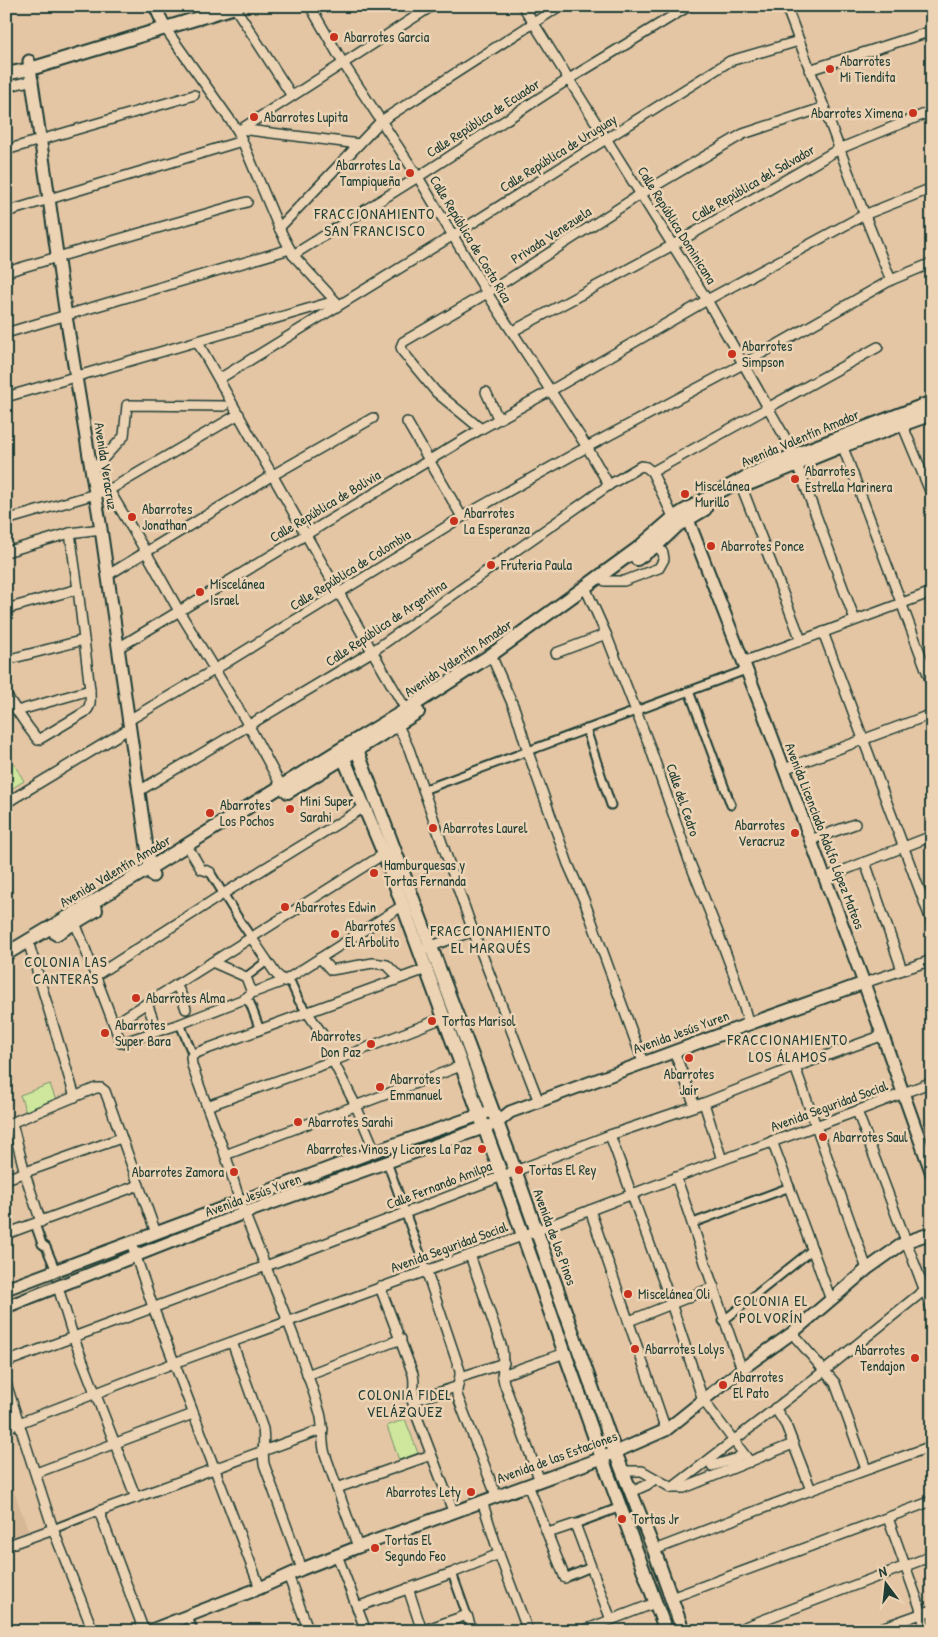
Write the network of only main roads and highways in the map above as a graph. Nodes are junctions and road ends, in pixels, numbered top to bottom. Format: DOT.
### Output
graph roads {
  1 [pos="218,6"];
  2 [pos="236,7"];
  3 [pos="164,26"];
  4 [pos="6,66"];
  5 [pos="31,70"];
  6 [pos="6,74"];
  7 [pos="932,402"];
  8 [pos="932,414"];
  9 [pos="901,420"];
  10 [pos="681,518"];
  11 [pos="587,591"];
  12 [pos="356,746"];
  13 [pos="342,755"];
  14 [pos="284,790"];
  15 [pos="389,851"];
  16 [pos="151,872"];
  17 [pos="29,945"];
  18 [pos="425,949"];
  19 [pos="6,954"];
  20 [pos="6,964"];
  21 [pos="666,1631"];
  22 [pos="683,1631"];
  1 -- 3 [label="main road"];
  2 -- 3 [label="main road"];
  3 -- 5 [label="main road"];
  4 -- 5 [label="main road"];
  5 -- 6 [label="main road"];
  7 -- 9 [label="main road, Avenida Valentín Amador"];
  8 -- 9 [label="main road, Avenida Valentín Amador"];
  9 -- 10 [label="main road, Avenida Valentín Amador"];
  10 -- 11 [label="main road, Avenida Valentín Amador"];
  10 -- 11 [label="main road, Avenida Valentín Amador"];
  11 -- 12 [label="main road, Avenida Valentín Amador"];
  12 -- 13 [label="main road, Avenida Valentín Amador"];
  12 -- 15 [label="main road, Avenida de los Pinos"];
  13 -- 14 [label="main road, Avenida Valentín Amador"];
  13 -- 15 [label="main road, Avenida de los Pinos"];
  14 -- 16 [label="main road, Avenida Valentín Amador"];
  14 -- 16 [label="main road, Avenida Valentín Amador"];
  15 -- 18 [label="main road, Avenida de los Pinos"];
  15 -- 18 [label="main road, Avenida de los Pinos"];
  16 -- 17 [label="main road, Avenida Valentín Amador"];
  17 -- 19 [label="main road, Avenida Valentín Amador"];
  17 -- 20 [label="main road, Avenida Valentín Amador"];
  18 -- 21 [label="main road, Avenida de los Pinos"];
  18 -- 22 [label="main road, Avenida de los Pinos"];
}
